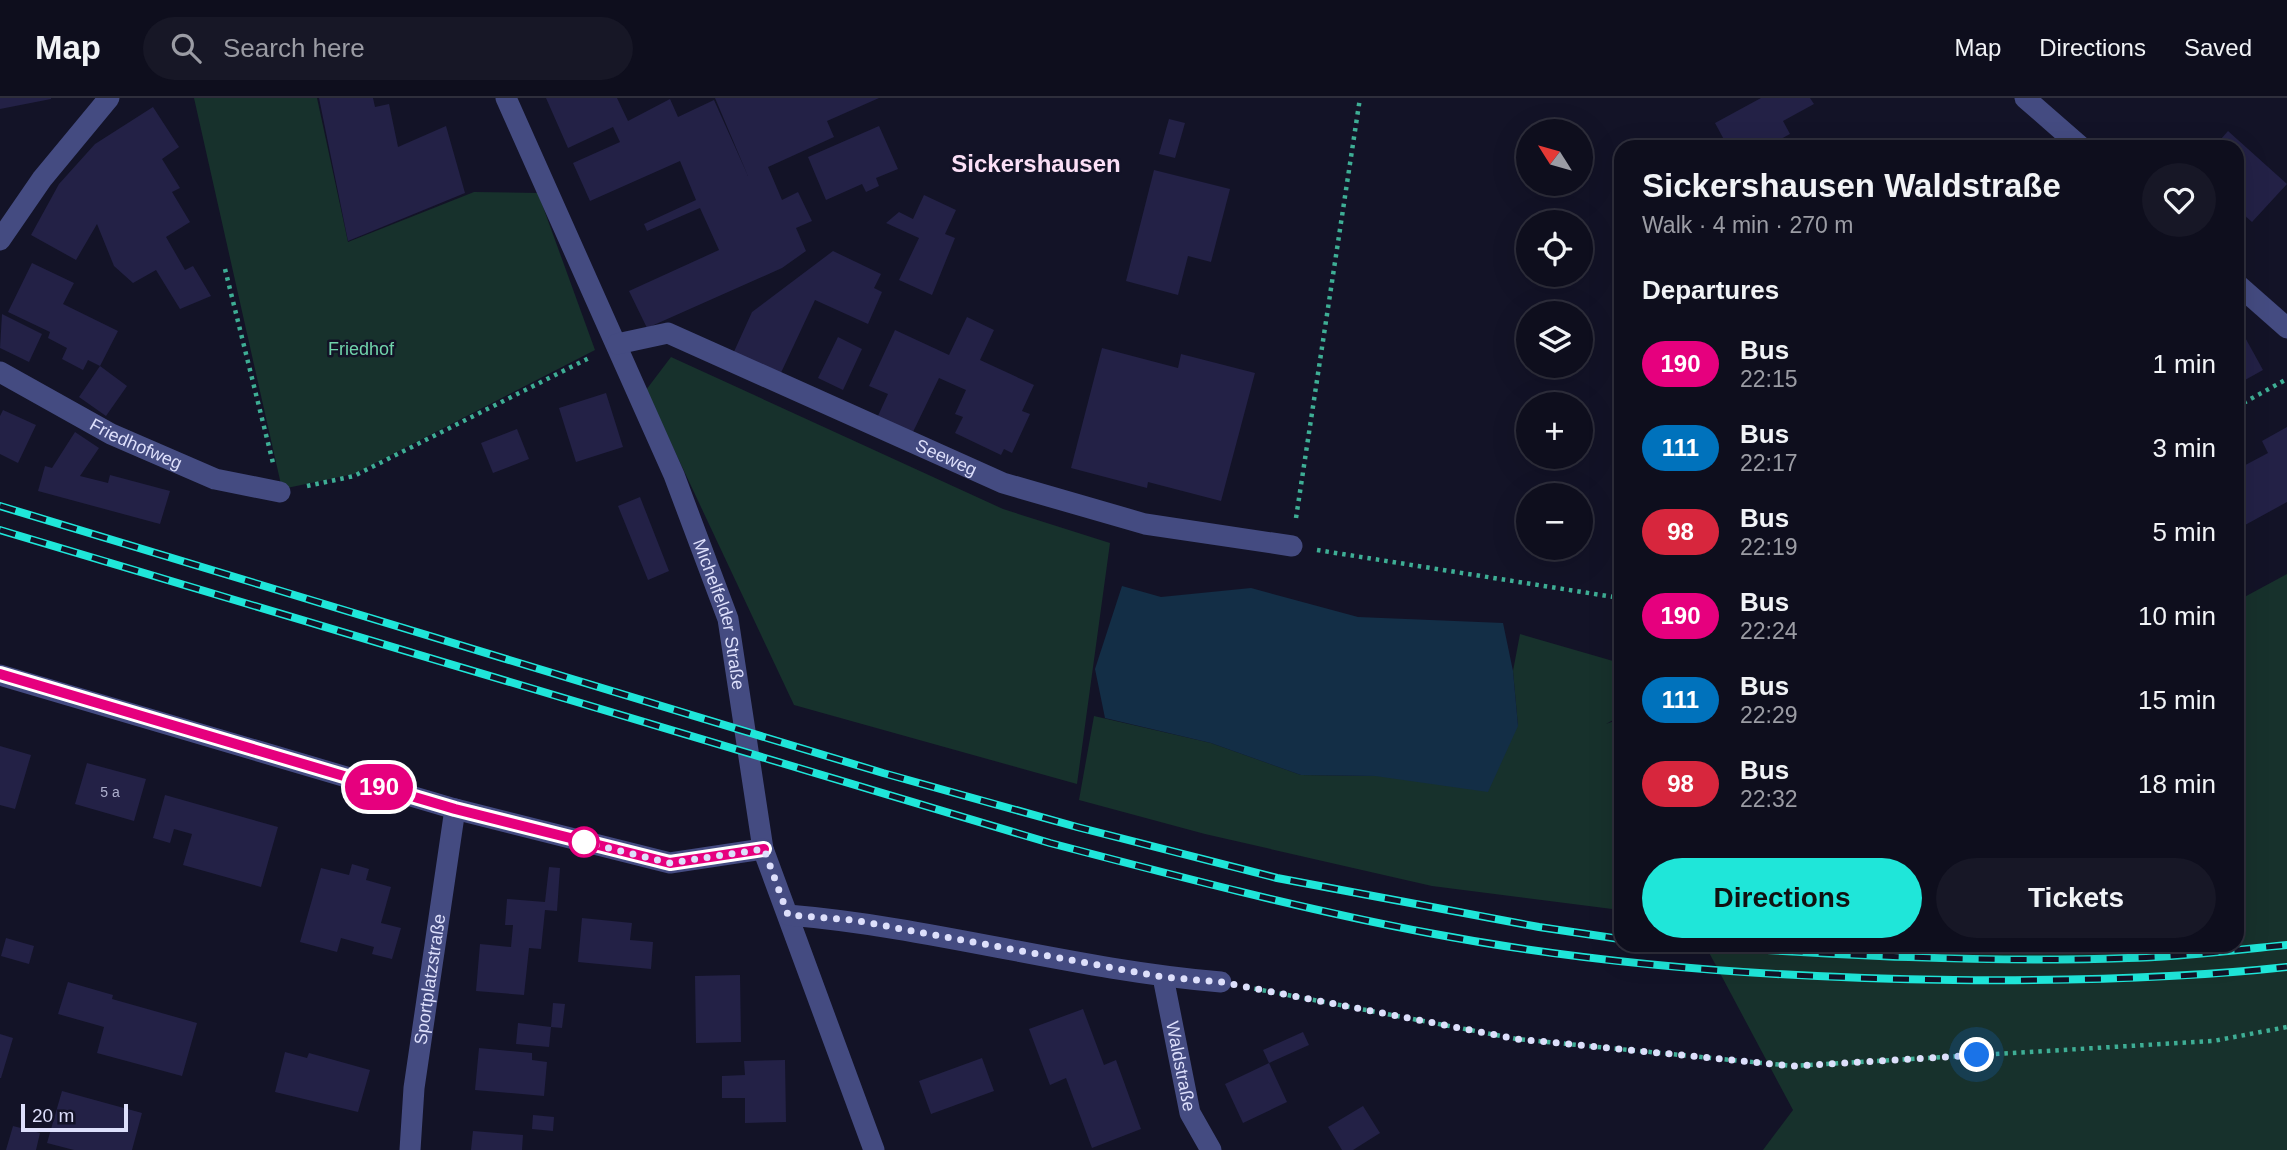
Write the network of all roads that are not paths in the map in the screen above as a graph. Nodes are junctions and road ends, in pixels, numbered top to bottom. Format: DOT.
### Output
graph roads {
  1 [pos="109,98"];
  2 [pos="506,98"];
  3 [pos="2025,98"];
  4 [pos="2073,140"];
  5 [pos="0,240"];
  6 [pos="2244,290"];
  7 [pos="2287,328"];
  8 [pos="617,344"];
  9 [pos="0,372"];
  10 [pos="280,492"];
  11 [pos="1292,547"];
  12 [pos="0,674"];
  13 [pos="455,809"];
  14 [pos="764,849"];
  15 [pos="788,915"];
  16 [pos="1163,977"];
  17 [pos="1221,982"];
  18 [pos="410,1150"];
  19 [pos="873,1150"];
  20 [pos="1212,1150"];
  1 -- 5 [label="street"];
  2 -- 8 [label="street, Michelfelder Straße"];
  3 -- 4 [label="street"];
  6 -- 7 [label="street"];
  8 -- 11 [label="street, Seeweg"];
  8 -- 14 [label="street, Michelfelder Straße"];
  9 -- 10 [label="street, Friedhofweg"];
  12 -- 13 [label="street"];
  13 -- 14 [label="street"];
  13 -- 18 [label="street, Sportplatzstraße"];
  14 -- 15 [label="street, Michelfelder Straße"];
  15 -- 16 [label="street"];
  15 -- 19 [label="street, Michelfelder Straße"];
  16 -- 17 [label="street"];
  16 -- 20 [label="street, Waldstraße"];
}
